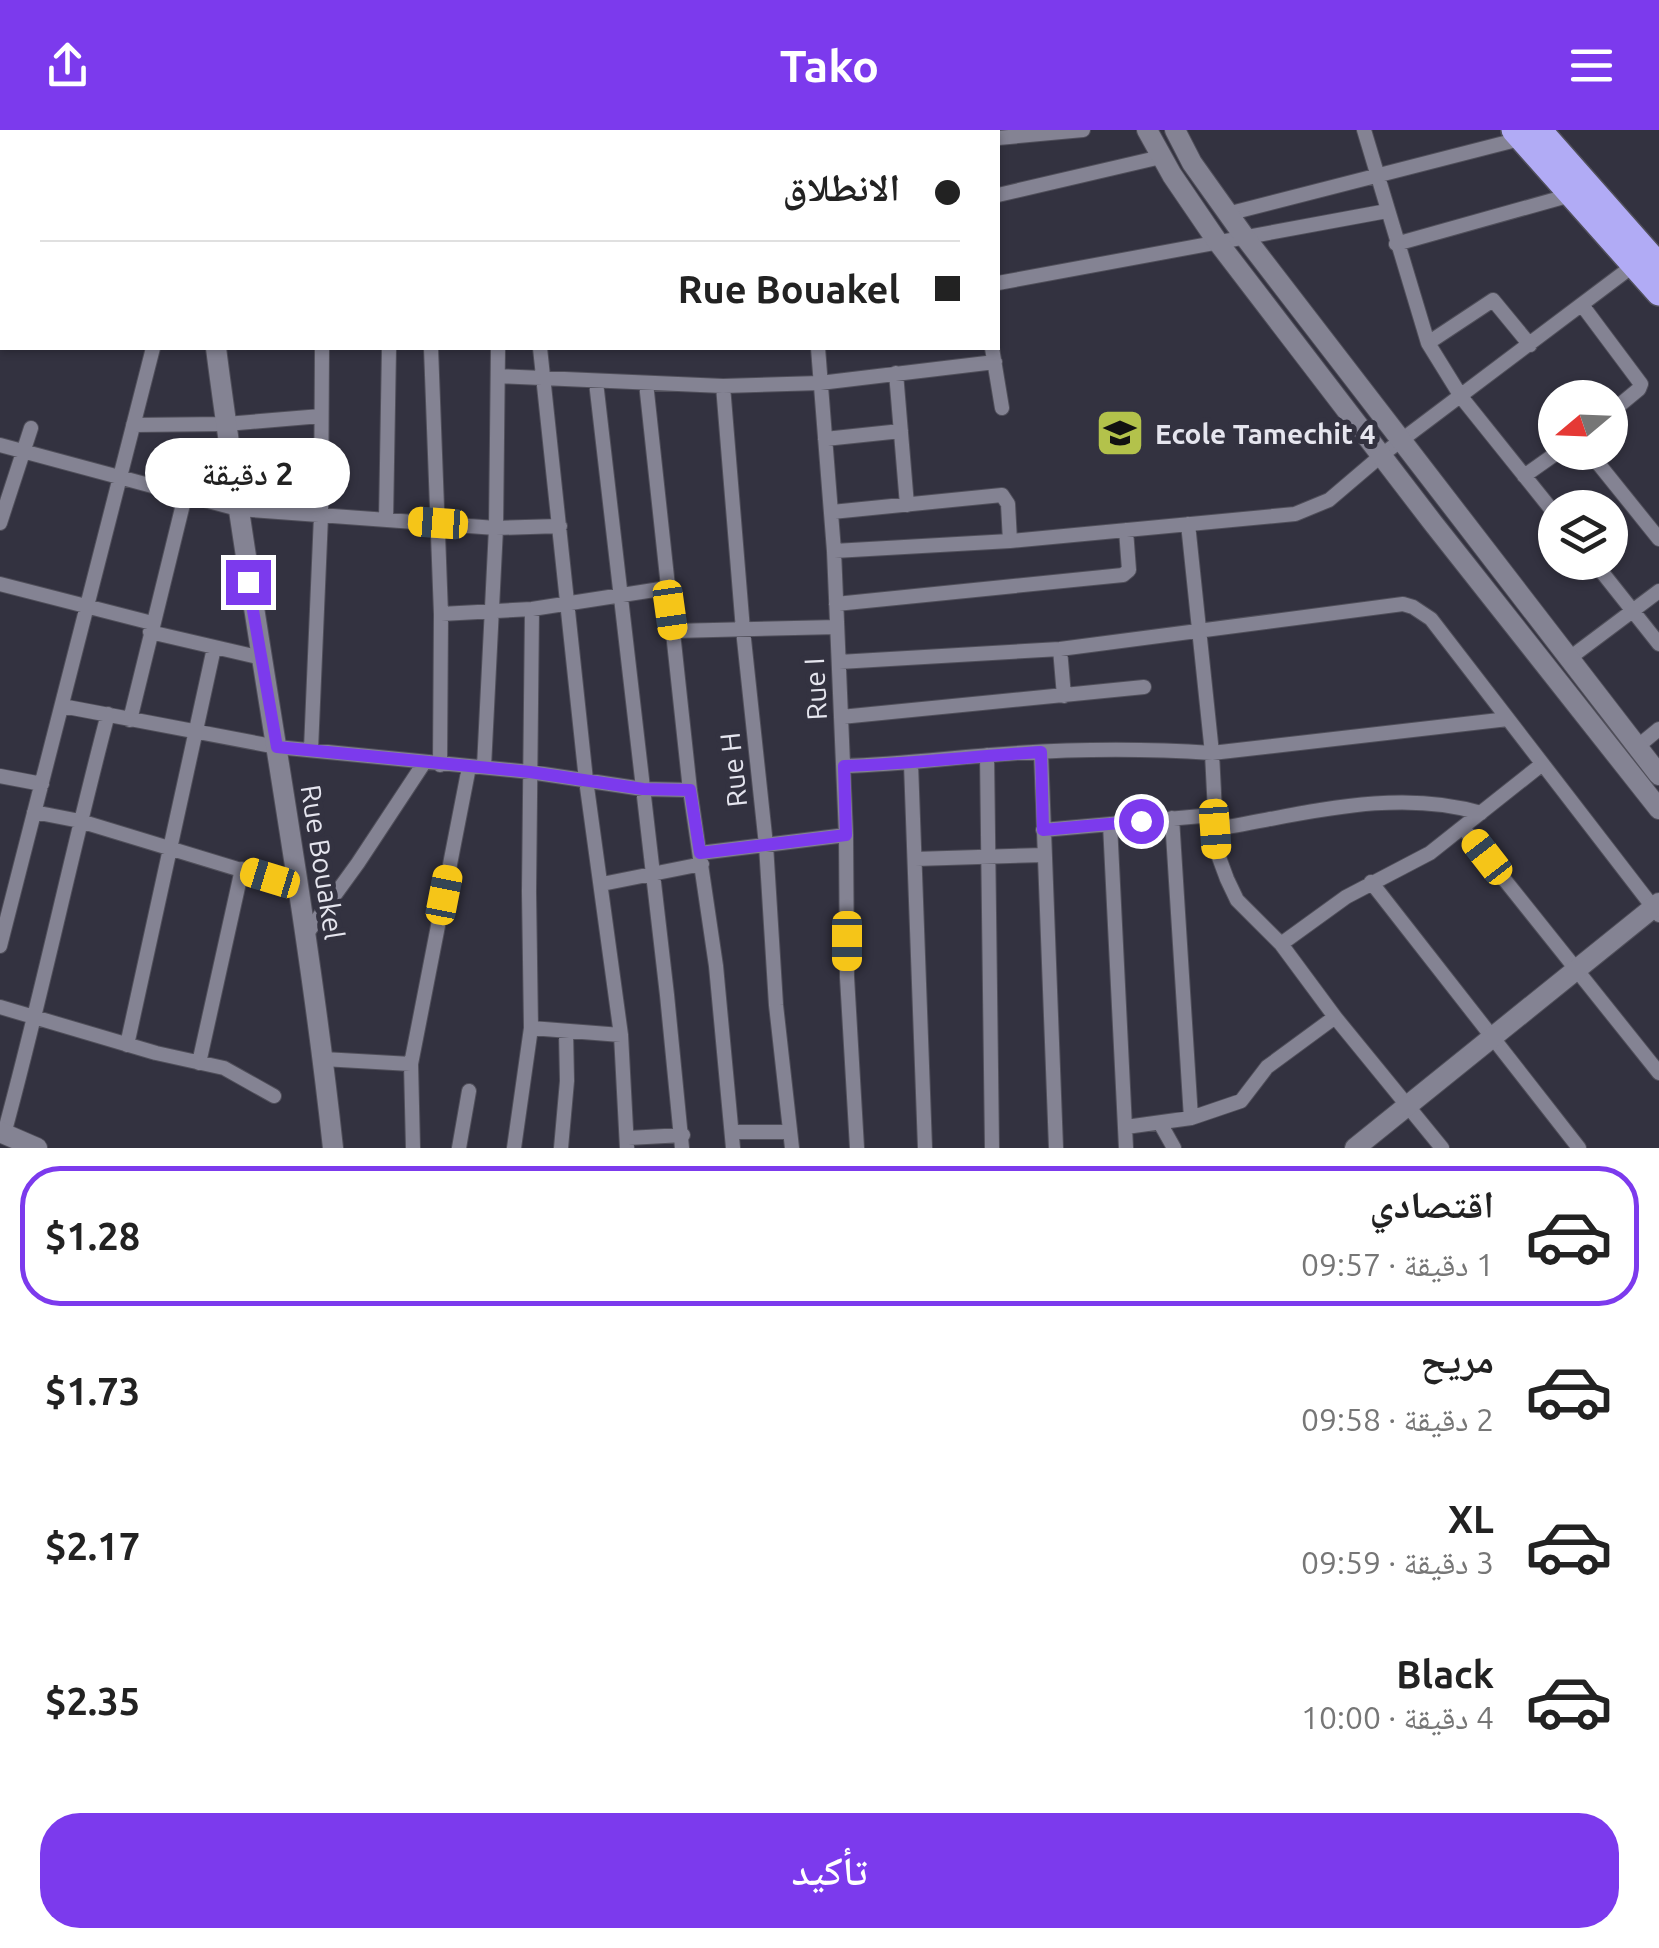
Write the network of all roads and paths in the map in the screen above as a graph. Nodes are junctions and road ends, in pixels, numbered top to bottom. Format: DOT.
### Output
graph roads {
  1 [pos="1148,130"];
  2 [pos="1174,130"];
  3 [pos="1364,130"];
  4 [pos="1074,131"];
  5 [pos="1524,133"];
  6 [pos="1002,135"];
  7 [pos="1161,157"];
  8 [pos="1377,177"];
  9 [pos="1000,195"];
  10 [pos="1571,195"];
  11 [pos="1387,211"];
  12 [pos="1228,214"];
  13 [pos="1244,236"];
  14 [pos="1218,240"];
  15 [pos="1396,244"];
  16 [pos="1646,265"];
  17 [pos="1000,283"];
  18 [pos="1659,292"];
  19 [pos="1582,305"];
  20 [pos="1428,343"];
  21 [pos="1530,344"];
  22 [pos="153,350"];
  23 [pos="216,350"];
  24 [pos="322,350"];
  25 [pos="389,350"];
  26 [pos="431,350"];
  27 [pos="498,350"];
  28 [pos="540,350"];
  29 [pos="818,350"];
  30 [pos="993,355"];
  31 [pos="896,374"];
  32 [pos="499,376"];
  33 [pos="543,379"];
  34 [pos="596,382"];
  35 [pos="646,383"];
  36 [pos="820,383"];
  37 [pos="722,386"];
  38 [pos="1462,398"];
  39 [pos="1628,398"];
  40 [pos="1002,408"];
  41 [pos="322,416"];
  42 [pos="226,424"];
  43 [pos="134,425"];
  44 [pos="31,428"];
  45 [pos="901,431"];
  46 [pos="826,439"];
  47 [pos="1403,440"];
  48 [pos="0,446"];
  49 [pos="24,451"];
  50 [pos="1383,454"];
  51 [pos="1538,466"];
  52 [pos="1603,470"];
  53 [pos="119,476"];
  54 [pos="1524,476"];
  55 [pos="1538,493"];
  56 [pos="185,496"];
  57 [pos="907,504"];
  58 [pos="238,509"];
  59 [pos="832,512"];
  60 [pos="321,516"];
  61 [pos="386,520"];
  62 [pos="0,523"];
  63 [pos="438,523"];
  64 [pos="1188,524"];
  65 [pos="560,526"];
  66 [pos="496,528"];
  67 [pos="1126,530"];
  68 [pos="1659,539"];
  69 [pos="1010,541"];
  70 [pos="834,551"];
  71 [pos="1608,580"];
  72 [pos="0,584"];
  73 [pos="667,588"];
  74 [pos="1659,591"];
  75 [pos="619,597"];
  76 [pos="570,604"];
  77 [pos="836,604"];
  78 [pos="87,608"];
  79 [pos="532,609"];
  80 [pos="491,612"];
  81 [pos="1634,612"];
  82 [pos="441,614"];
  83 [pos="836,626"];
  84 [pos="151,628"];
  85 [pos="743,630"];
  86 [pos="1198,630"];
  87 [pos="673,631"];
  88 [pos="1659,644"];
  89 [pos="214,648"];
  90 [pos="1060,648"];
  91 [pos="1571,657"];
  92 [pos="262,658"];
  93 [pos="839,662"];
  94 [pos="1144,686"];
  95 [pos="1064,696"];
  96 [pos="62,706"];
  97 [pos="108,714"];
  98 [pos="841,717"];
  99 [pos="1508,719"];
  100 [pos="130,720"];
  101 [pos="1659,729"];
  102 [pos="196,734"];
  103 [pos="277,747"];
  104 [pos="1637,747"];
  105 [pos="311,749"];
  106 [pos="1041,752"];
  107 [pos="1212,753"];
  108 [pos="986,755"];
  109 [pos="432,764"];
  110 [pos="911,764"];
  111 [pos="1541,765"];
  112 [pos="844,766"];
  113 [pos="476,767"];
  114 [pos="530,772"];
  115 [pos="1659,775"];
  116 [pos="0,776"];
  117 [pos="586,780"];
  118 [pos="42,784"];
  119 [pos="643,789"];
  120 [pos="690,790"];
  121 [pos="1659,809"];
  122 [pos="34,812"];
  123 [pos="1481,813"];
  124 [pos="1172,818"];
  125 [pos="80,821"];
  126 [pos="1214,822"];
  127 [pos="1110,824"];
  128 [pos="1464,829"];
  129 [pos="1043,830"];
  130 [pos="846,835"];
  131 [pos="766,845"];
  132 [pos="171,848"];
  133 [pos="1044,855"];
  134 [pos="988,857"];
  135 [pos="701,858"];
  136 [pos="914,858"];
  137 [pos="242,869"];
  138 [pos="653,872"];
  139 [pos="1371,882"];
  140 [pos="602,884"];
  141 [pos="298,887"];
  142 [pos="1657,909"];
  143 [pos="308,932"];
  144 [pos="1281,944"];
  145 [pos="0,946"];
  146 [pos="1577,971"];
  147 [pos="0,1007"];
  148 [pos="1335,1017"];
  149 [pos="35,1020"];
  150 [pos="530,1028"];
  151 [pos="566,1032"];
  152 [pos="620,1035"];
  153 [pos="1492,1036"];
  154 [pos="127,1045"];
  155 [pos="324,1059"];
  156 [pos="199,1063"];
  157 [pos="411,1064"];
  158 [pos="1659,1073"];
  159 [pos="468,1091"];
  160 [pos="274,1096"];
  161 [pos="1408,1106"];
  162 [pos="1192,1118"];
  163 [pos="1160,1123"];
  164 [pos="1126,1126"];
  165 [pos="1,1136"];
  166 [pos="733,1140"];
  167 [pos="791,1140"];
  168 [pos="682,1142"];
  169 [pos="628,1143"];
  170 [pos="37,1148"];
  171 [pos="333,1148"];
  172 [pos="413,1148"];
  173 [pos="459,1148"];
  174 [pos="514,1148"];
  175 [pos="561,1148"];
  176 [pos="856,1148"];
  177 [pos="924,1148"];
  178 [pos="992,1148"];
  179 [pos="1056,1148"];
  180 [pos="1126,1148"];
  181 [pos="1174,1148"];
  182 [pos="1354,1148"];
  183 [pos="1442,1148"];
  184 [pos="1579,1148"];
  1 -- 7 [label="main road"];
  2 -- 12 [label="main road"];
  3 -- 8 [label="street"];
  4 -- 6 [label="street"];
  5 -- 8 [label="street"];
  5 -- 10 [label="highway"];
  5 -- 16 [label="highway"];
  7 -- 9 [label="street"];
  7 -- 14 [label="main road"];
  8 -- 11 [label="street"];
  8 -- 12 [label="street"];
  10 -- 15 [label="street"];
  10 -- 16 [label="highway"];
  11 -- 13 [label="street"];
  11 -- 15 [label="street"];
  12 -- 13 [label="main road"];
  13 -- 14 [label="street"];
  13 -- 47 [label="main road"];
  14 -- 17 [label="street"];
  14 -- 50 [label="main road"];
  15 -- 20 [label="street"];
  16 -- 18 [label="highway"];
  16 -- 19 [label="street"];
  19 -- 21 [label="street"];
  19 -- 39 [label="street"];
  20 -- 21 [label="street"];
  20 -- 38 [label="street"];
  21 -- 38 [label="street"];
  22 -- 43 [label="street"];
  23 -- 42 [label="main road, Rue Bouakel"];
  24 -- 41 [label="street"];
  25 -- 61 [label="street"];
  26 -- 63 [label="street"];
  27 -- 32 [label="street"];
  28 -- 33 [label="street"];
  29 -- 36 [label="street, Rue I"];
  30 -- 31 [label="street"];
  30 -- 40 [label="street"];
  31 -- 36 [label="street"];
  31 -- 45 [label="street"];
  32 -- 33 [label="street"];
  32 -- 66 [label="street"];
  33 -- 34 [label="street"];
  33 -- 65 [label="street"];
  34 -- 35 [label="street"];
  34 -- 75 [label="street"];
  35 -- 37 [label="street"];
  35 -- 73 [label="street"];
  36 -- 37 [label="street"];
  36 -- 46 [label="street, Rue I"];
  37 -- 85 [label="street, Rue H"];
  38 -- 47 [label="street"];
  38 -- 54 [label="street"];
  41 -- 42 [label="street"];
  41 -- 60 [label="street"];
  42 -- 43 [label="street"];
  42 -- 58 [label="main road, Rue Bouakel"];
  43 -- 53 [label="street"];
  44 -- 49 [label="street"];
  45 -- 46 [label="street"];
  45 -- 57 [label="street"];
  46 -- 59 [label="street, Rue I"];
  47 -- 50 [label="street"];
  47 -- 91 [label="main road"];
  48 -- 49 [label="street"];
  49 -- 53 [label="street"];
  49 -- 62 [label="street"];
  50 -- 64 [label="street"];
  50 -- 121 [label="main road"];
  51 -- 54 [label="street"];
  52 -- 68 [label="street"];
  53 -- 56 [label="street"];
  53 -- 78 [label="street"];
  54 -- 55 [label="street"];
  56 -- 58 [label="street"];
  56 -- 84 [label="street"];
  57 -- 59 [label="street"];
  57 -- 69 [label="street"];
  58 -- 60 [label="street"];
  58 -- 92 [label="main road, Rue Bouakel"];
  59 -- 70 [label="street, Rue I"];
  60 -- 61 [label="street"];
  60 -- 105 [label="street"];
  61 -- 63 [label="street"];
  63 -- 66 [label="street"];
  63 -- 82 [label="street"];
  64 -- 67 [label="street"];
  64 -- 86 [label="street"];
  65 -- 66 [label="street"];
  65 -- 76 [label="street"];
  66 -- 80 [label="street"];
  67 -- 69 [label="street"];
  67 -- 77 [label="street"];
  69 -- 70 [label="street"];
  70 -- 77 [label="street, Rue I"];
  71 -- 81 [label="street"];
  72 -- 78 [label="street"];
  73 -- 75 [label="street"];
  73 -- 87 [label="street"];
  74 -- 81 [label="street"];
  75 -- 76 [label="street"];
  75 -- 119 [label="street"];
  76 -- 79 [label="street"];
  76 -- 117 [label="street"];
  77 -- 83 [label="street, Rue I"];
  78 -- 84 [label="street"];
  78 -- 96 [label="street"];
  79 -- 80 [label="street"];
  79 -- 114 [label="street"];
  80 -- 82 [label="street"];
  80 -- 113 [label="street"];
  81 -- 88 [label="street"];
  81 -- 91 [label="street"];
  82 -- 109 [label="street"];
  83 -- 85 [label="street"];
  83 -- 93 [label="street, Rue I"];
  84 -- 89 [label="street"];
  84 -- 100 [label="street"];
  85 -- 87 [label="street"];
  85 -- 131 [label="street, Rue H"];
  86 -- 90 [label="street"];
  86 -- 99 [label="street"];
  86 -- 107 [label="street"];
  87 -- 120 [label="street"];
  89 -- 92 [label="street"];
  89 -- 102 [label="street"];
  90 -- 93 [label="street"];
  90 -- 95 [label="street"];
  91 -- 104 [label="main road"];
  92 -- 103 [label="main road, Rue Bouakel"];
  93 -- 98 [label="street, Rue I"];
  94 -- 95 [label="street"];
  95 -- 98 [label="street"];
  96 -- 97 [label="street"];
  96 -- 118 [label="street"];
  97 -- 100 [label="street"];
  97 -- 125 [label="street"];
  98 -- 112 [label="street, Rue I"];
  99 -- 107 [label="street"];
  99 -- 111 [label="street"];
  100 -- 102 [label="street"];
  101 -- 104 [label="street"];
  102 -- 103 [label="street"];
  102 -- 132 [label="street"];
  103 -- 105 [label="street"];
  103 -- 141 [label="main road, Rue Bouakel"];
  104 -- 115 [label="main road"];
  105 -- 109 [label="street"];
  106 -- 107 [label="street"];
  106 -- 108 [label="street"];
  106 -- 129 [label="street"];
  107 -- 126 [label="street"];
  108 -- 110 [label="street"];
  108 -- 134 [label="street"];
  109 -- 113 [label="street"];
  109 -- 143 [label="street"];
  110 -- 112 [label="street"];
  110 -- 136 [label="street"];
  111 -- 123 [label="street"];
  111 -- 142 [label="street"];
  112 -- 130 [label="street, Rue I"];
  113 -- 114 [label="street"];
  113 -- 157 [label="street"];
  114 -- 117 [label="street"];
  114 -- 150 [label="street"];
  116 -- 118 [label="street"];
  117 -- 119 [label="street"];
  117 -- 140 [label="street"];
  118 -- 122 [label="street"];
  119 -- 120 [label="street"];
  119 -- 138 [label="street"];
  120 -- 135 [label="street"];
  122 -- 125 [label="street"];
  122 -- 145 [label="street"];
  123 -- 126 [label="street"];
  123 -- 128 [label="street"];
  124 -- 126 [label="street"];
  124 -- 127 [label="street"];
  124 -- 162 [label="street"];
  125 -- 132 [label="street"];
  125 -- 149 [label="street"];
  126 -- 144 [label="street"];
  127 -- 129 [label="street"];
  127 -- 164 [label="street"];
  128 -- 139 [label="street"];
  128 -- 146 [label="street"];
  129 -- 133 [label="street"];
  130 -- 131 [label="street"];
  130 -- 176 [label="street, Rue I"];
  131 -- 135 [label="street"];
  131 -- 167 [label="street, Rue H"];
  132 -- 137 [label="street"];
  132 -- 154 [label="street"];
  133 -- 134 [label="street"];
  133 -- 179 [label="street"];
  134 -- 136 [label="street"];
  134 -- 178 [label="street"];
  135 -- 138 [label="street"];
  135 -- 166 [label="street"];
  136 -- 177 [label="street"];
  137 -- 141 [label="street"];
  137 -- 156 [label="street"];
  138 -- 140 [label="street"];
  138 -- 168 [label="street"];
  139 -- 144 [label="street"];
  139 -- 153 [label="street"];
  140 -- 152 [label="street"];
  141 -- 143 [label="main road, Rue Bouakel"];
  142 -- 146 [label="main road"];
  143 -- 155 [label="main road, Rue Bouakel"];
  144 -- 148 [label="street"];
  146 -- 153 [label="main road"];
  146 -- 158 [label="street"];
  147 -- 149 [label="street"];
  148 -- 161 [label="street"];
  148 -- 162 [label="street"];
  149 -- 154 [label="street"];
  149 -- 165 [label="street"];
  150 -- 151 [label="street"];
  150 -- 174 [label="street"];
  151 -- 152 [label="street"];
  151 -- 175 [label="street"];
  152 -- 169 [label="street"];
  153 -- 161 [label="main road"];
  153 -- 184 [label="street"];
  154 -- 156 [label="street"];
  155 -- 157 [label="street"];
  155 -- 171 [label="main road, Rue Bouakel"];
  156 -- 160 [label="street"];
  157 -- 172 [label="street"];
  159 -- 173 [label="street"];
  161 -- 182 [label="main road"];
  161 -- 183 [label="street"];
  162 -- 163 [label="street"];
  163 -- 164 [label="street"];
  163 -- 181 [label="street"];
  164 -- 180 [label="street"];
  165 -- 170 [label="main road"];
  166 -- 167 [label="street"];
  168 -- 169 [label="street"];
}
